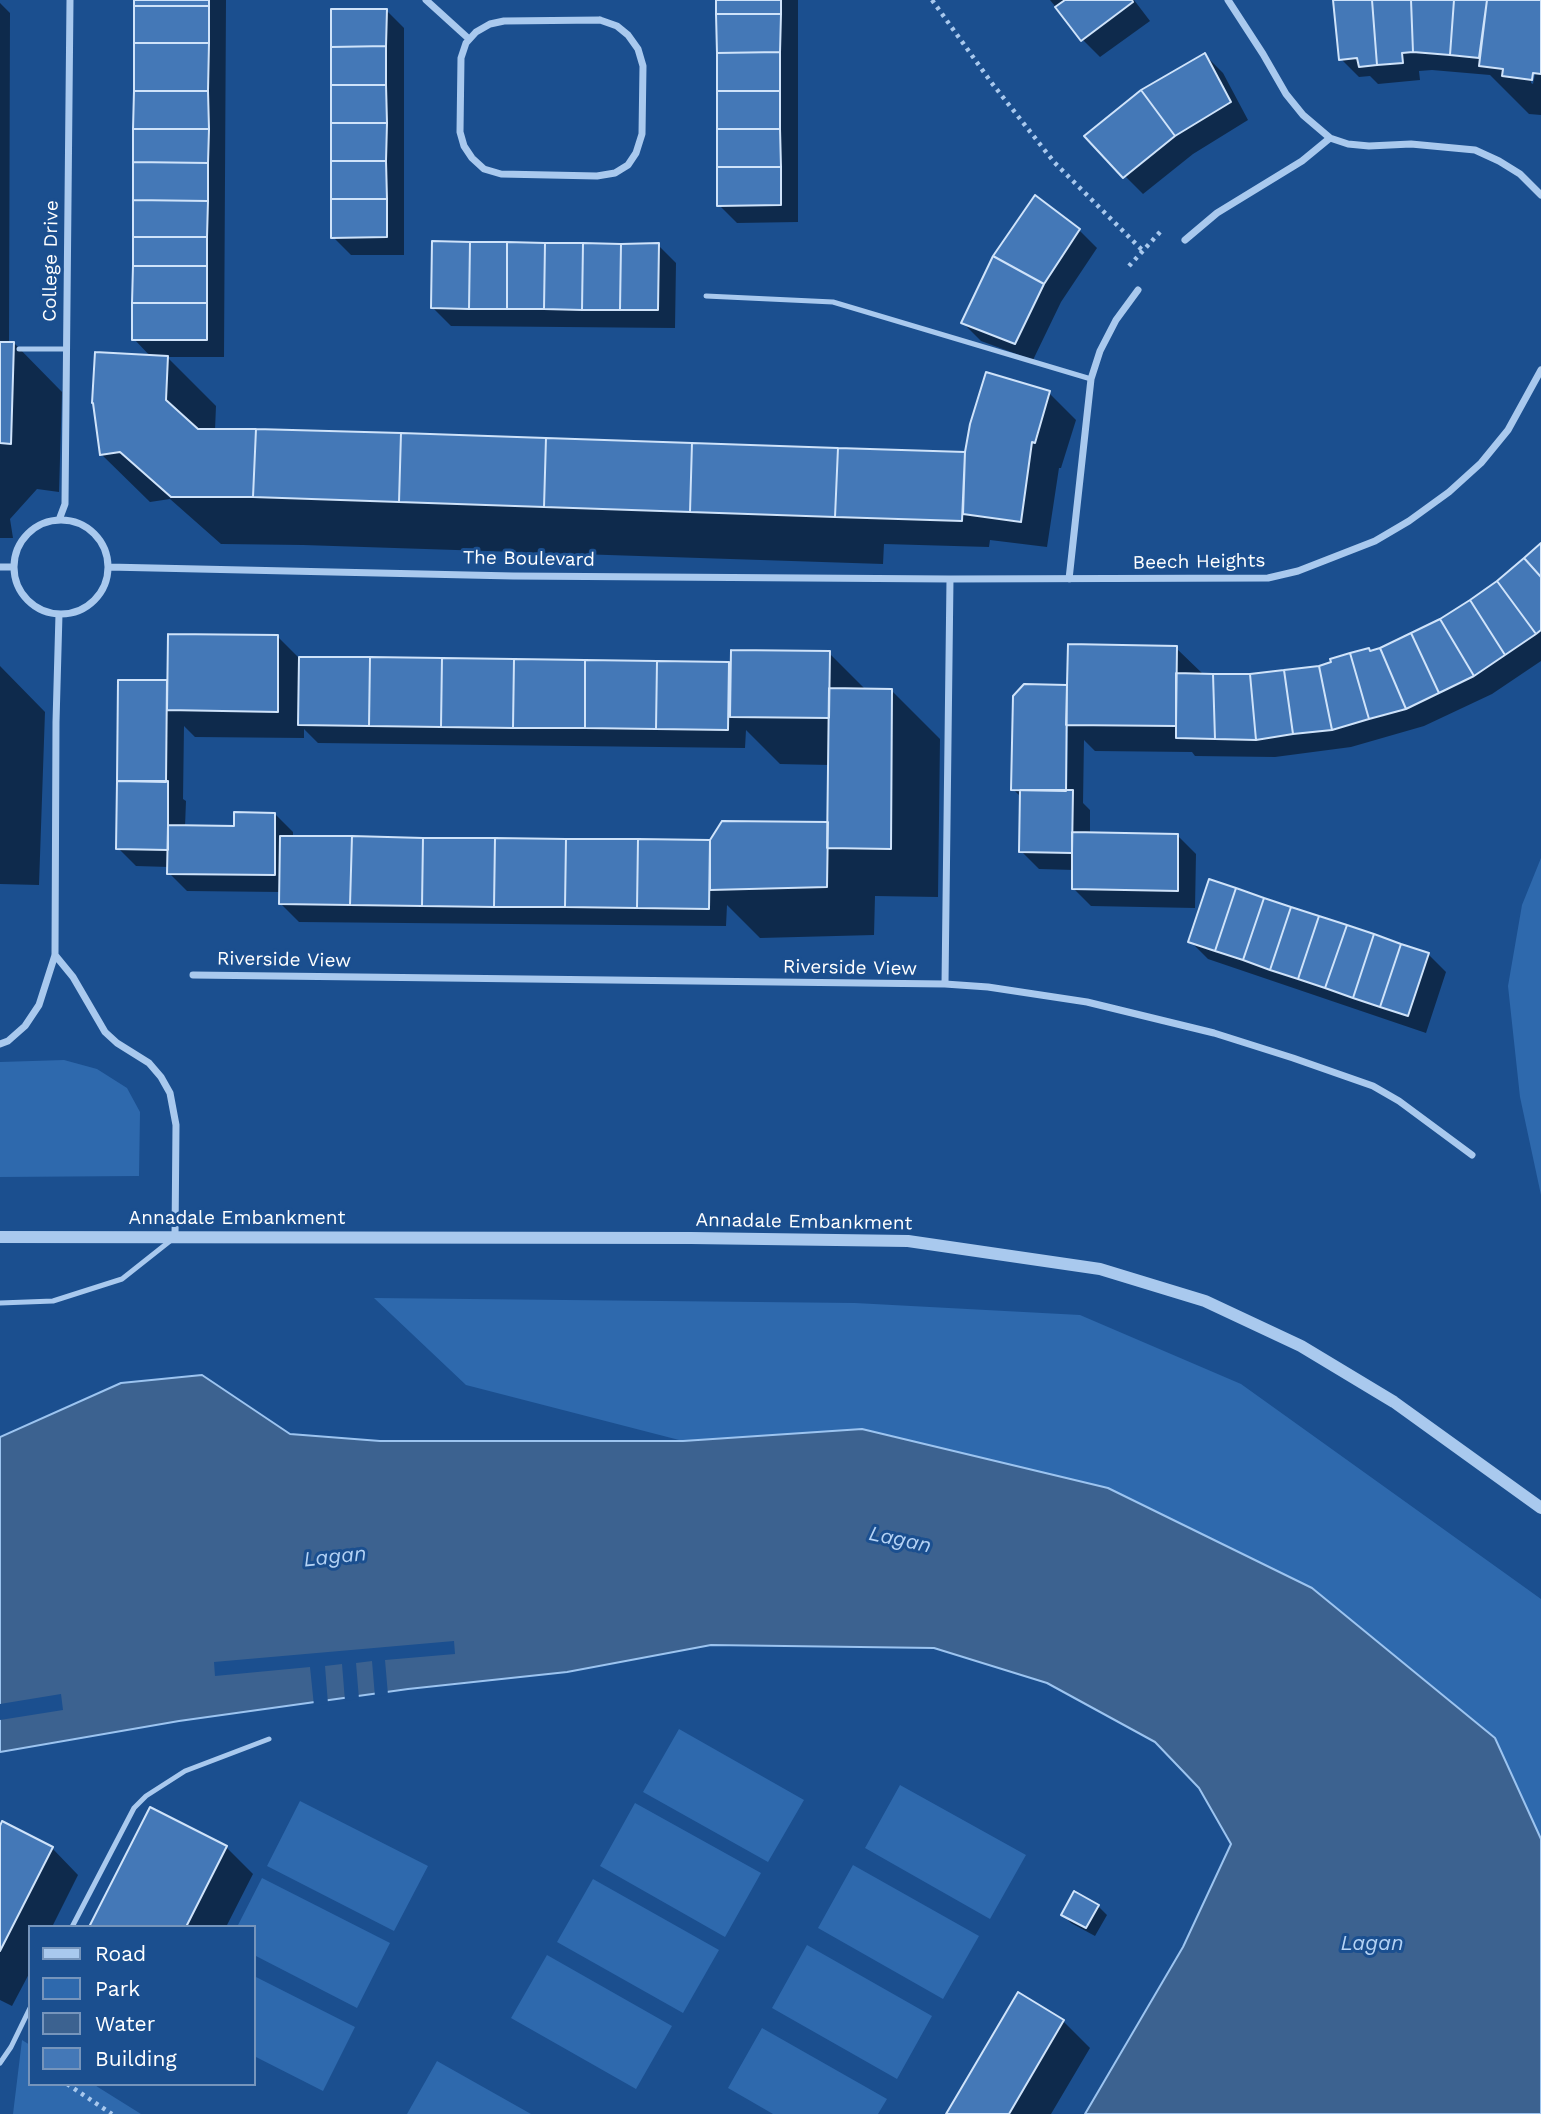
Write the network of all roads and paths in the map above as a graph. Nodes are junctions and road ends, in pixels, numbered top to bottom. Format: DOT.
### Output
graph roads {
  1 [pos="70,0"];
  2 [pos="426,0"];
  3 [pos="932,0"];
  4 [pos="1228,0"];
  5 [pos="469,39"];
  6 [pos="1330,138"];
  7 [pos="1541,195"];
  8 [pos="1185,240"];
  9 [pos="1142,250"];
  10 [pos="1138,290"];
  11 [pos="706,296"];
  12 [pos="19,349"];
  13 [pos="66,349"];
  14 [pos="1541,370"];
  15 [pos="1091,379"];
  16 [pos="59,520"];
  17 [pos="0,567"];
  18 [pos="14,567"];
  19 [pos="108,567"];
  20 [pos="950,579"];
  21 [pos="1069,579"];
  22 [pos="59,614"];
  23 [pos="55,955"];
  24 [pos="193,975"];
  25 [pos="945,984"];
  26 [pos="0,1044"];
  27 [pos="1472,1155"];
  28 [pos="0,1237"];
  29 [pos="175,1237"];
  30 [pos="0,1303"];
  31 [pos="1541,1508"];
  32 [pos="269,1740"];
  33 [pos="73,1925"];
  34 [pos="28,2012"];
  35 [pos="0,2063"];
  36 [pos="70,2086"];
  37 [pos="112,2114"];
  1 -- 13 [label="street, College Drive"];
  2 -- 5 [label="street"];
  3 -- 9 [label="path"];
  4 -- 6 [label="street"];
  5 -- 5 [label="street"];
  6 -- 7 [label="street"];
  6 -- 8 [label="street"];
  8 -- 9 [label="path"];
  9 -- 10 [label="path"];
  10 -- 15 [label="street"];
  11 -- 15 [label="lane"];
  12 -- 13 [label="lane"];
  13 -- 16 [label="street, College Drive"];
  14 -- 21 [label="street, Beech Heights"];
  15 -- 21 [label="street"];
  16 -- 18 [label="street"];
  16 -- 19 [label="street"];
  17 -- 18 [label="street"];
  18 -- 22 [label="street"];
  19 -- 20 [label="street, The Boulevard"];
  19 -- 22 [label="street"];
  20 -- 21 [label="street, Beech Heights"];
  20 -- 25 [label="street"];
  22 -- 23 [label="street"];
  23 -- 26 [label="street"];
  23 -- 29 [label="street"];
  24 -- 25 [label="street, Riverside View"];
  25 -- 27 [label="street, Riverside View"];
  28 -- 29 [label="street, Annadale Embankment"];
  29 -- 30 [label="lane"];
  29 -- 31 [label="street, Annadale Embankment"];
  32 -- 33 [label="lane"];
  34 -- 35 [label="lane"];
  36 -- 37 [label="path"];
}
